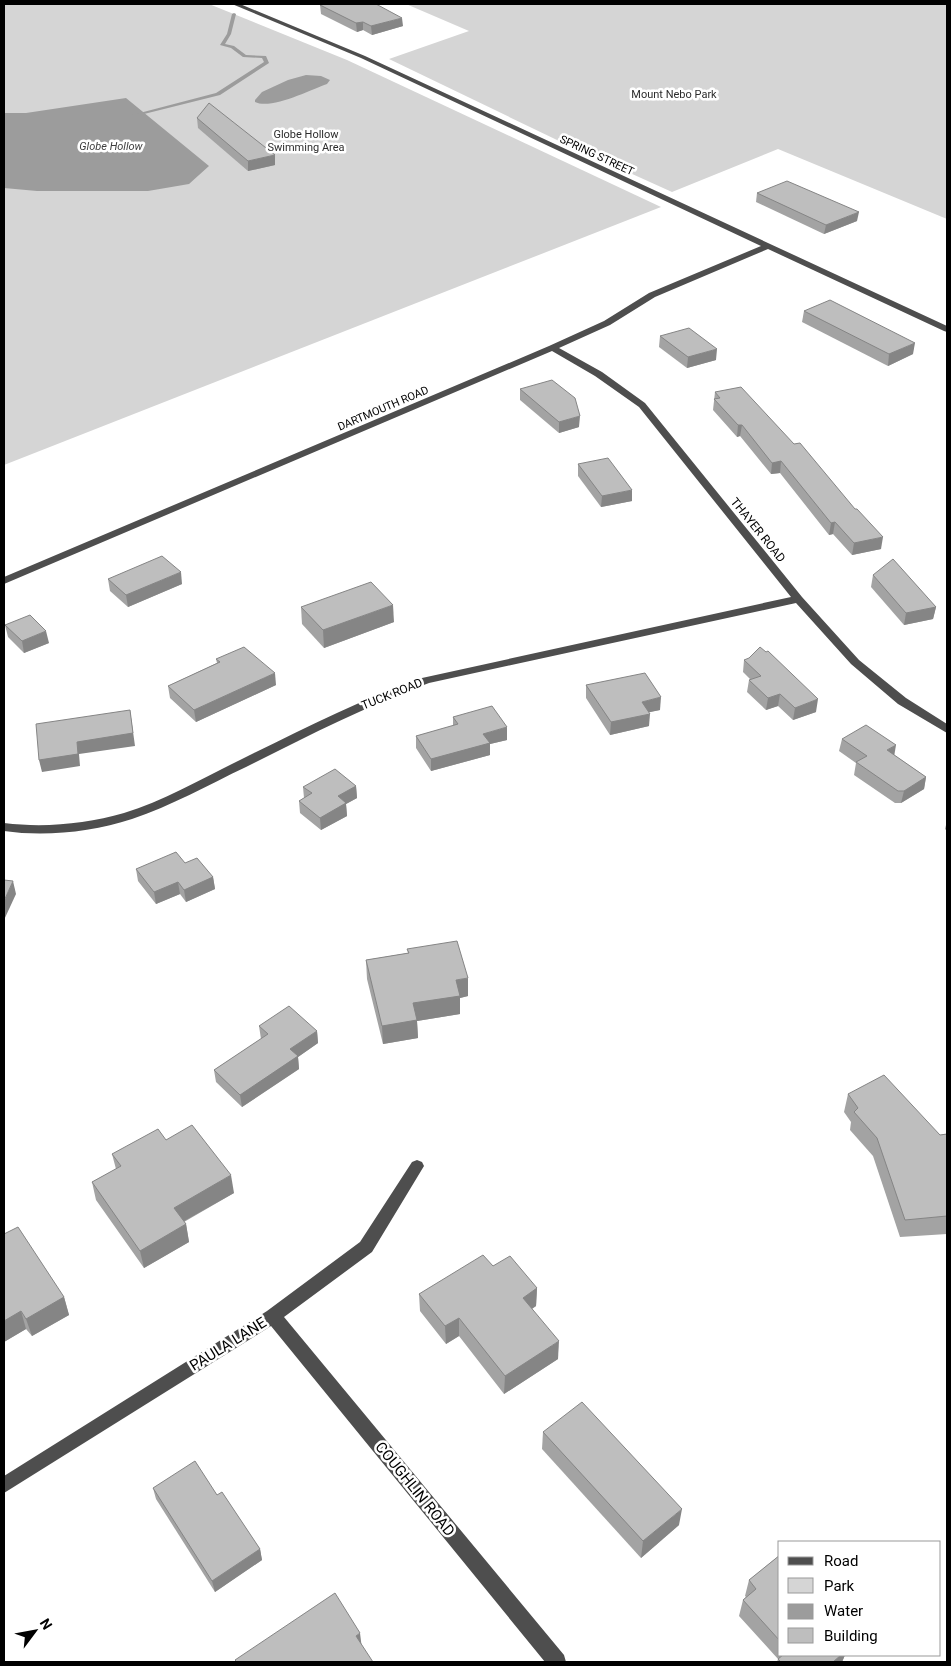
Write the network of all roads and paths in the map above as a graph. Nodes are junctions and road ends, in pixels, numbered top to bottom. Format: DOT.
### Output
graph roads {
  1 [pos="235,4"];
  2 [pos="767,246"];
  3 [pos="947,330"];
  4 [pos="552,348"];
  5 [pos="4,581"];
  6 [pos="798,599"];
  7 [pos="947,729"];
  8 [pos="4,827"];
  9 [pos="417,1166"];
  10 [pos="273,1316"];
  11 [pos="4,1485"];
  12 [pos="557,1662"];
  1 -- 2 [label="street, SPRING STREET"];
  2 -- 3 [label="street, SPRING STREET"];
  2 -- 4 [label="street, DARTMOUTH ROAD"];
  4 -- 5 [label="street, DARTMOUTH ROAD"];
  4 -- 6 [label="street, THAYER ROAD"];
  6 -- 7 [label="street, THAYER ROAD"];
  6 -- 8 [label="street, TUCK ROAD"];
  9 -- 10 [label="street, PAULA LANE"];
  10 -- 11 [label="street, PAULA LANE"];
  10 -- 12 [label="street, COUGHLIN ROAD"];
}
